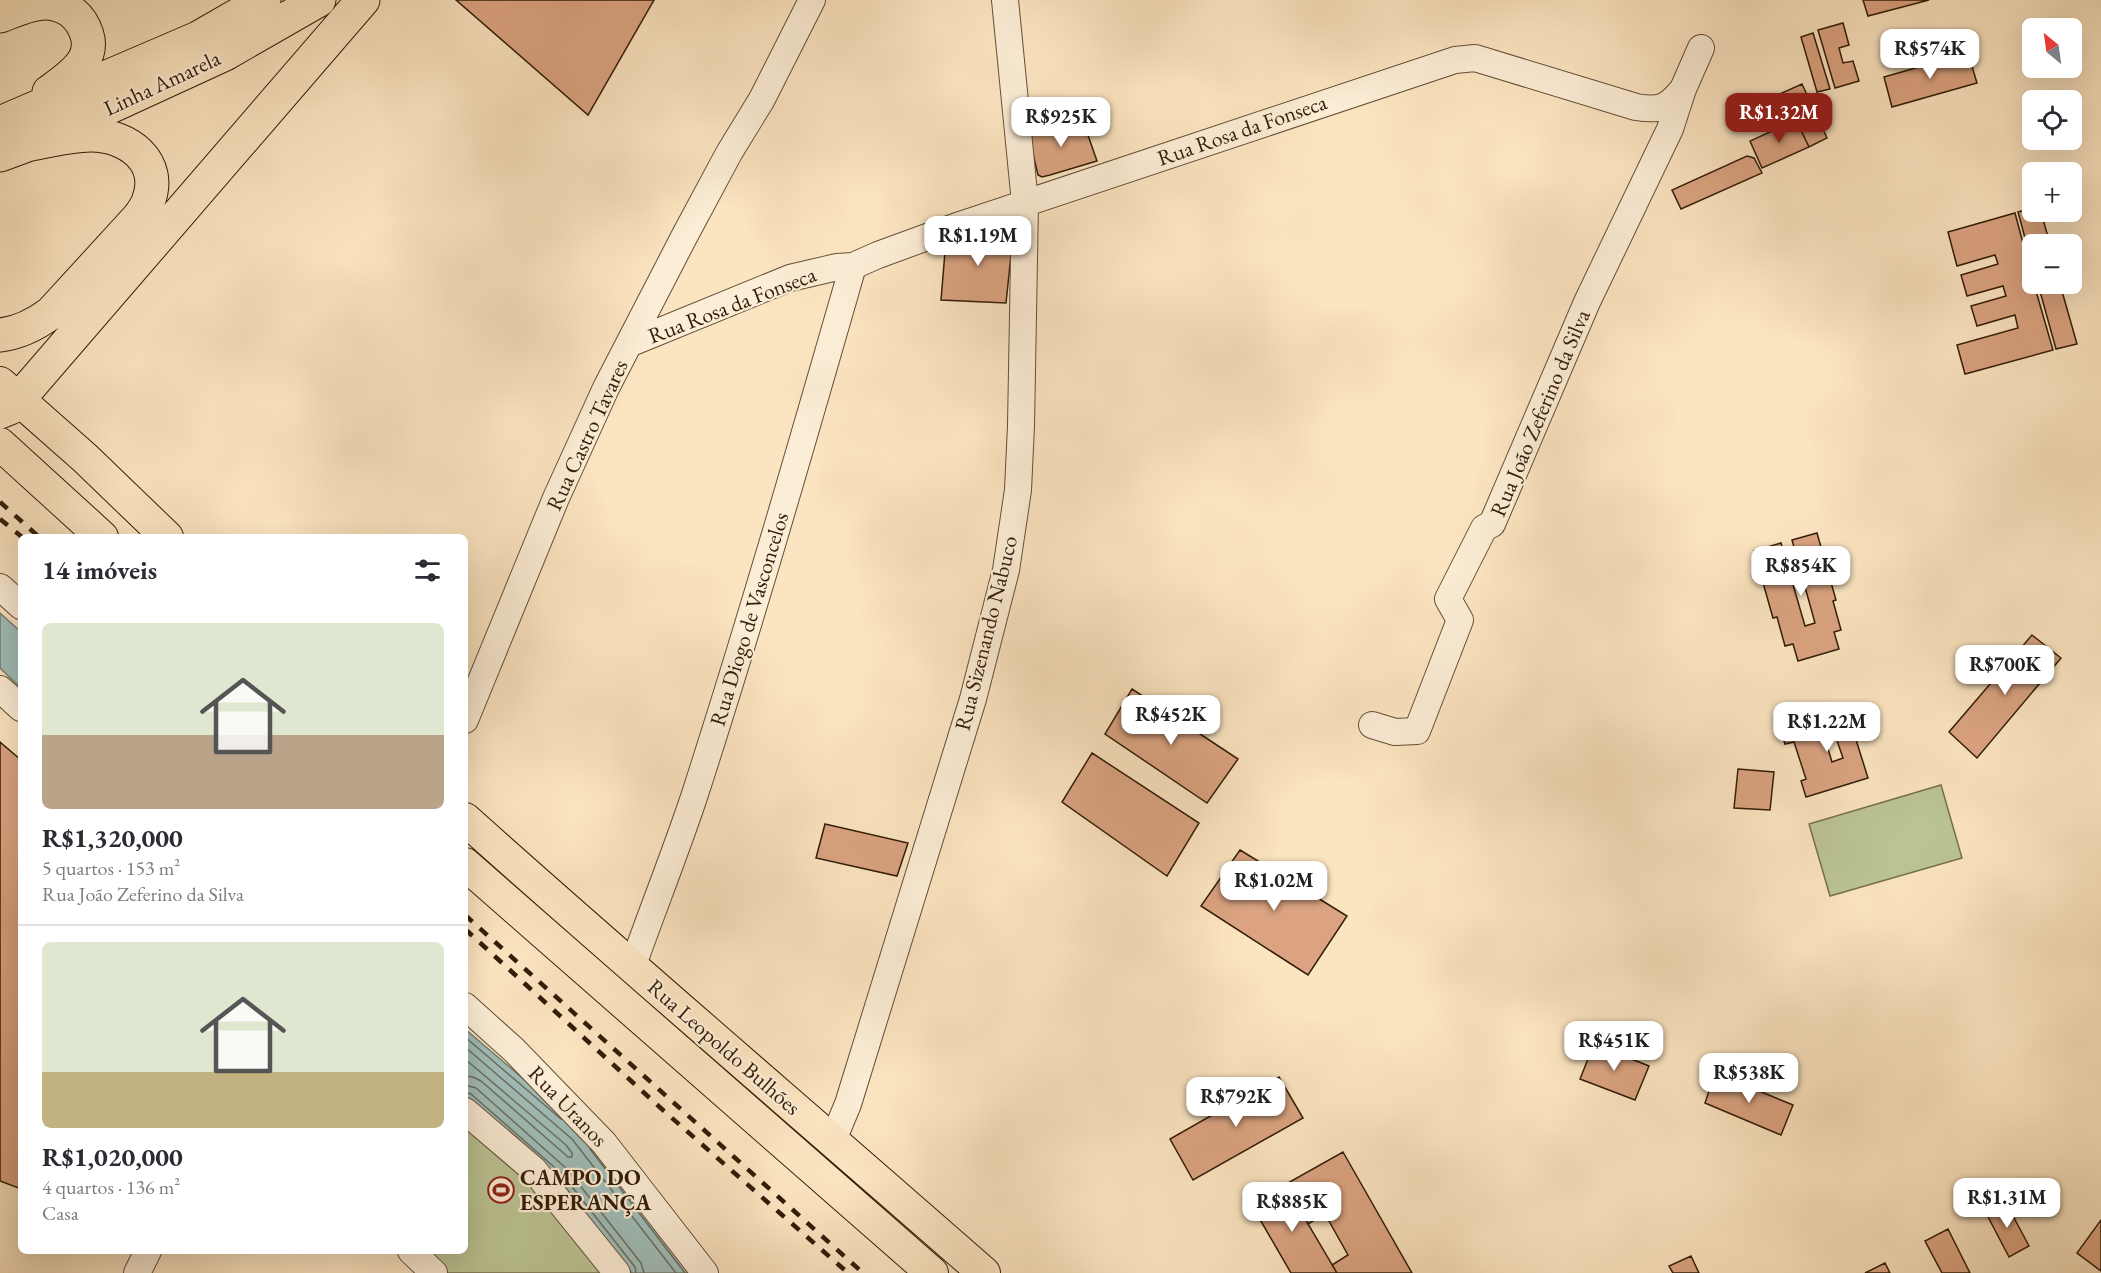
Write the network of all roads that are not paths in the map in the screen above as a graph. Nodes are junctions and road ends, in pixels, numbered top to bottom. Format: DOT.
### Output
graph roads {
  1 [pos="264,0"];
  2 [pos="319,0"];
  3 [pos="363,0"];
  4 [pos="812,0"];
  5 [pos="1005,0"];
  6 [pos="0,16"];
  7 [pos="1701,48"];
  8 [pos="1683,89"];
  9 [pos="11,138"];
  10 [pos="1025,203"];
  11 [pos="853,266"];
  12 [pos="0,335"];
  13 [pos="631,343"];
  14 [pos="6,399"];
  15 [pos="0,444"];
  16 [pos="99,534"];
  17 [pos="164,534"];
  18 [pos="0,587"];
  19 [pos="18,603"];
  20 [pos="0,689"];
  21 [pos="18,705"];
  22 [pos="468,713"];
  23 [pos="1372,725"];
  24 [pos="468,822"];
  25 [pos="468,867"];
  26 [pos="632,968"];
  27 [pos="468,1009"];
  28 [pos="468,1114"];
  29 [pos="833,1140"];
  30 [pos="146,1254"];
  31 [pos="414,1254"];
  32 [pos="137,1273"];
  33 [pos="434,1273"];
  34 [pos="617,1273"];
  35 [pos="705,1273"];
  36 [pos="932,1273"];
  37 [pos="984,1273"];
  1 -- 9 [label="highway, Linha Amarela"];
  2 -- 9 [label="highway, Linha Amarela"];
  3 -- 14 [label="highway"];
  4 -- 13 [label="street, Rua Castro Tavares"];
  5 -- 10 [label="street, Rua Sizenando Nabuco"];
  6 -- 9 [label="highway"];
  7 -- 8 [label="street, Rua João Zeferino da Silva"];
  8 -- 10 [label="street, Rua Rosa da Fonseca"];
  8 -- 23 [label="street, Rua João Zeferino da Silva"];
  9 -- 12 [label="highway"];
  10 -- 11 [label="street, Rua Rosa da Fonseca"];
  10 -- 29 [label="street, Rua Sizenando Nabuco"];
  11 -- 13 [label="street, Rua Rosa da Fonseca"];
  11 -- 26 [label="street, Rua Diogo de Vasconcelos"];
  13 -- 22 [label="street, Rua Castro Tavares"];
  14 -- 17 [label="main road"];
  15 -- 16 [label="main road"];
  18 -- 19 [label="street"];
  20 -- 21 [label="street"];
  24 -- 26 [label="main road, Rua Leopoldo Bulhões"];
  25 -- 36 [label="main road, Rua Leopoldo Bulhões"];
  26 -- 29 [label="main road, Rua Leopoldo Bulhões"];
  27 -- 35 [label="street, Rua Uranos"];
  28 -- 34 [label="street"];
  29 -- 37 [label="main road, Rua Leopoldo Bulhões"];
  30 -- 32 [label="street"];
  31 -- 33 [label="street"];
}
